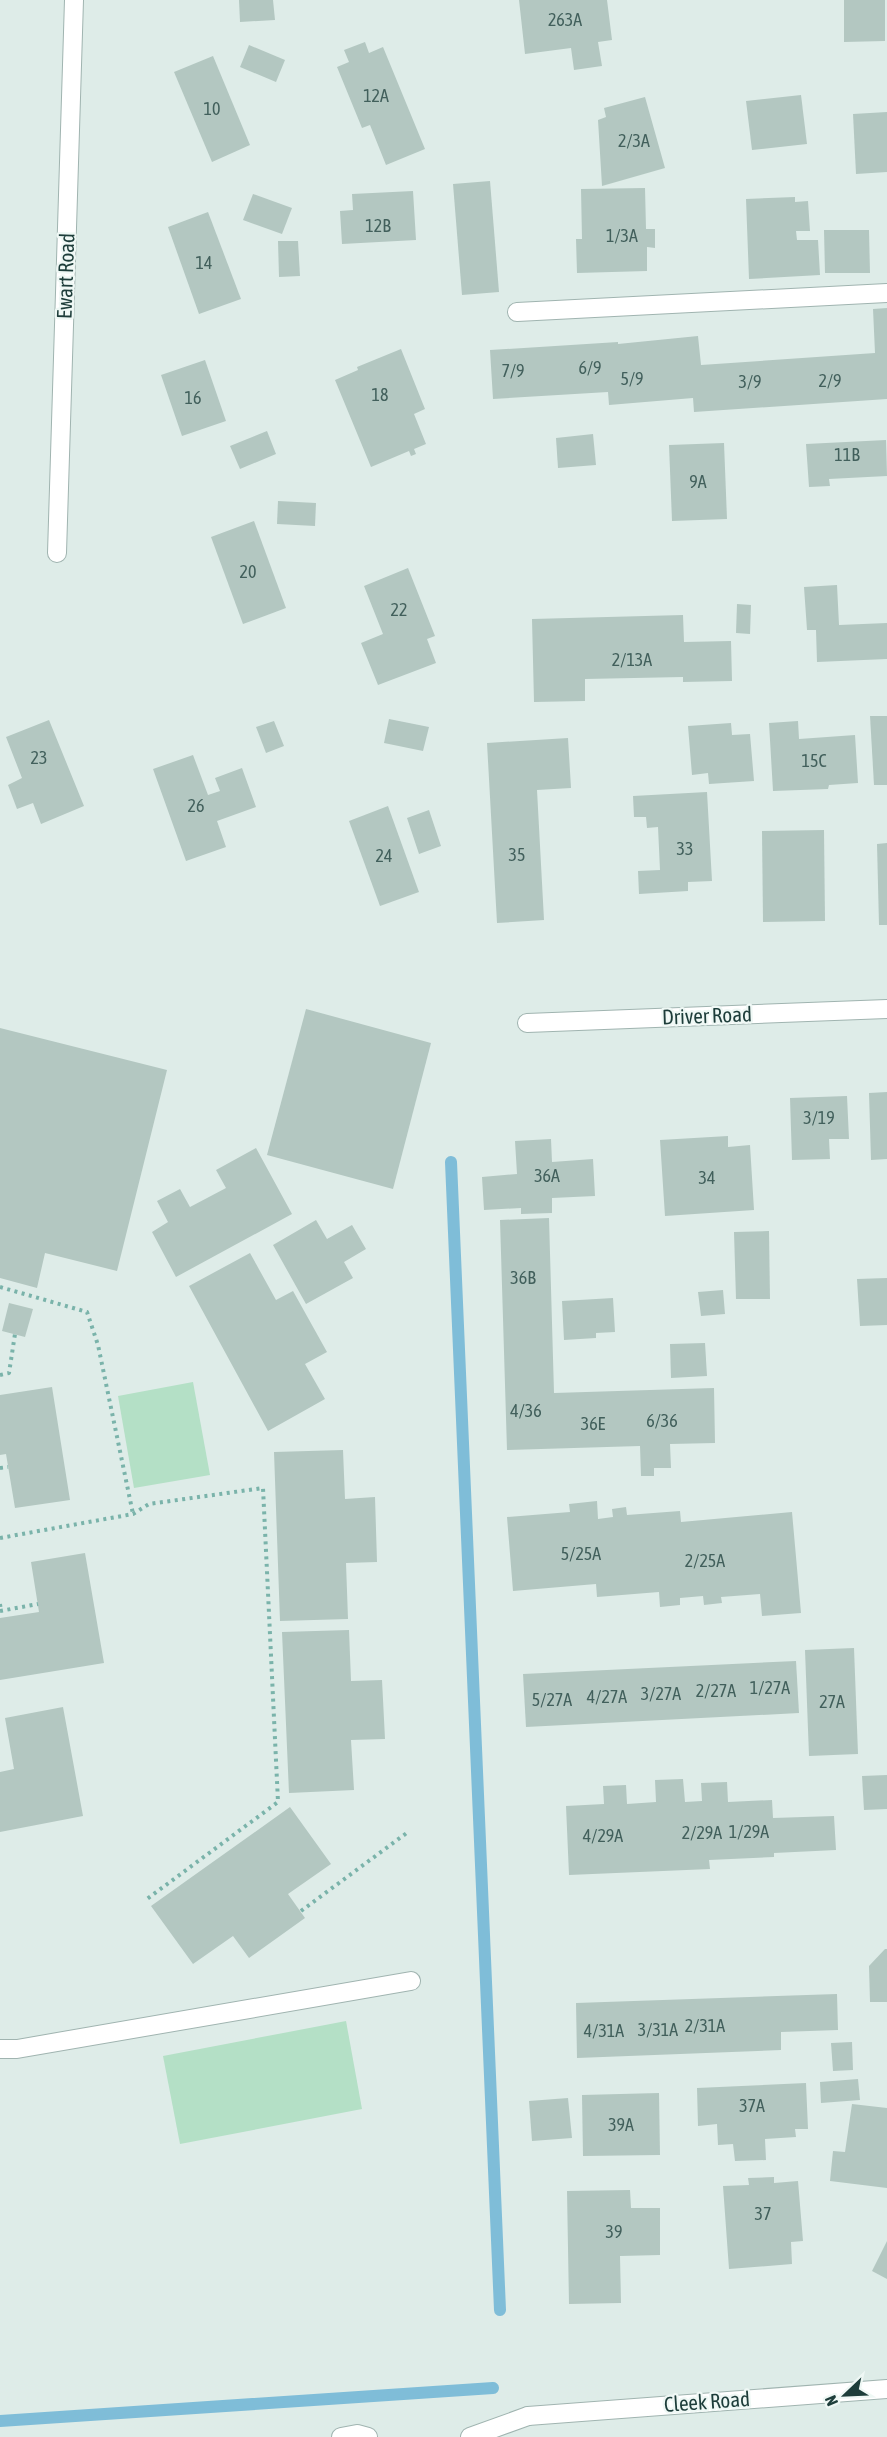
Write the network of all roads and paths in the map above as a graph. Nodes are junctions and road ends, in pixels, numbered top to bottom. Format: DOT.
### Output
graph roads {
  1 [pos="74,0"];
  2 [pos="887,293"];
  3 [pos="517,312"];
  4 [pos="57,553"];
  5 [pos="887,1009"];
  6 [pos="526,1023"];
  7 [pos="0,1287"];
  8 [pos="15,1334"];
  9 [pos="0,1375"];
  10 [pos="8,1467"];
  11 [pos="0,1468"];
  12 [pos="133,1514"];
  13 [pos="0,1538"];
  14 [pos="0,1604"];
  15 [pos="38,1604"];
  16 [pos="1,1611"];
  17 [pos="408,1832"];
  18 [pos="147,1899"];
  19 [pos="300,1911"];
  20 [pos="411,1981"];
  21 [pos="0,2049"];
  22 [pos="887,2389"];
  23 [pos="340,2437"];
  24 [pos="368,2437"];
  25 [pos="470,2437"];
  1 -- 4 [label="street, Ewart Road"];
  2 -- 3 [label="street"];
  5 -- 6 [label="street, Driver Road"];
  7 -- 12 [label="path"];
  8 -- 9 [label="path"];
  10 -- 11 [label="path"];
  12 -- 13 [label="path"];
  12 -- 18 [label="path"];
  14 -- 16 [label="path"];
  15 -- 16 [label="path"];
  17 -- 19 [label="path"];
  20 -- 21 [label="street"];
  22 -- 25 [label="street, Cleek Road"];
  23 -- 24 [label="street"];
}
